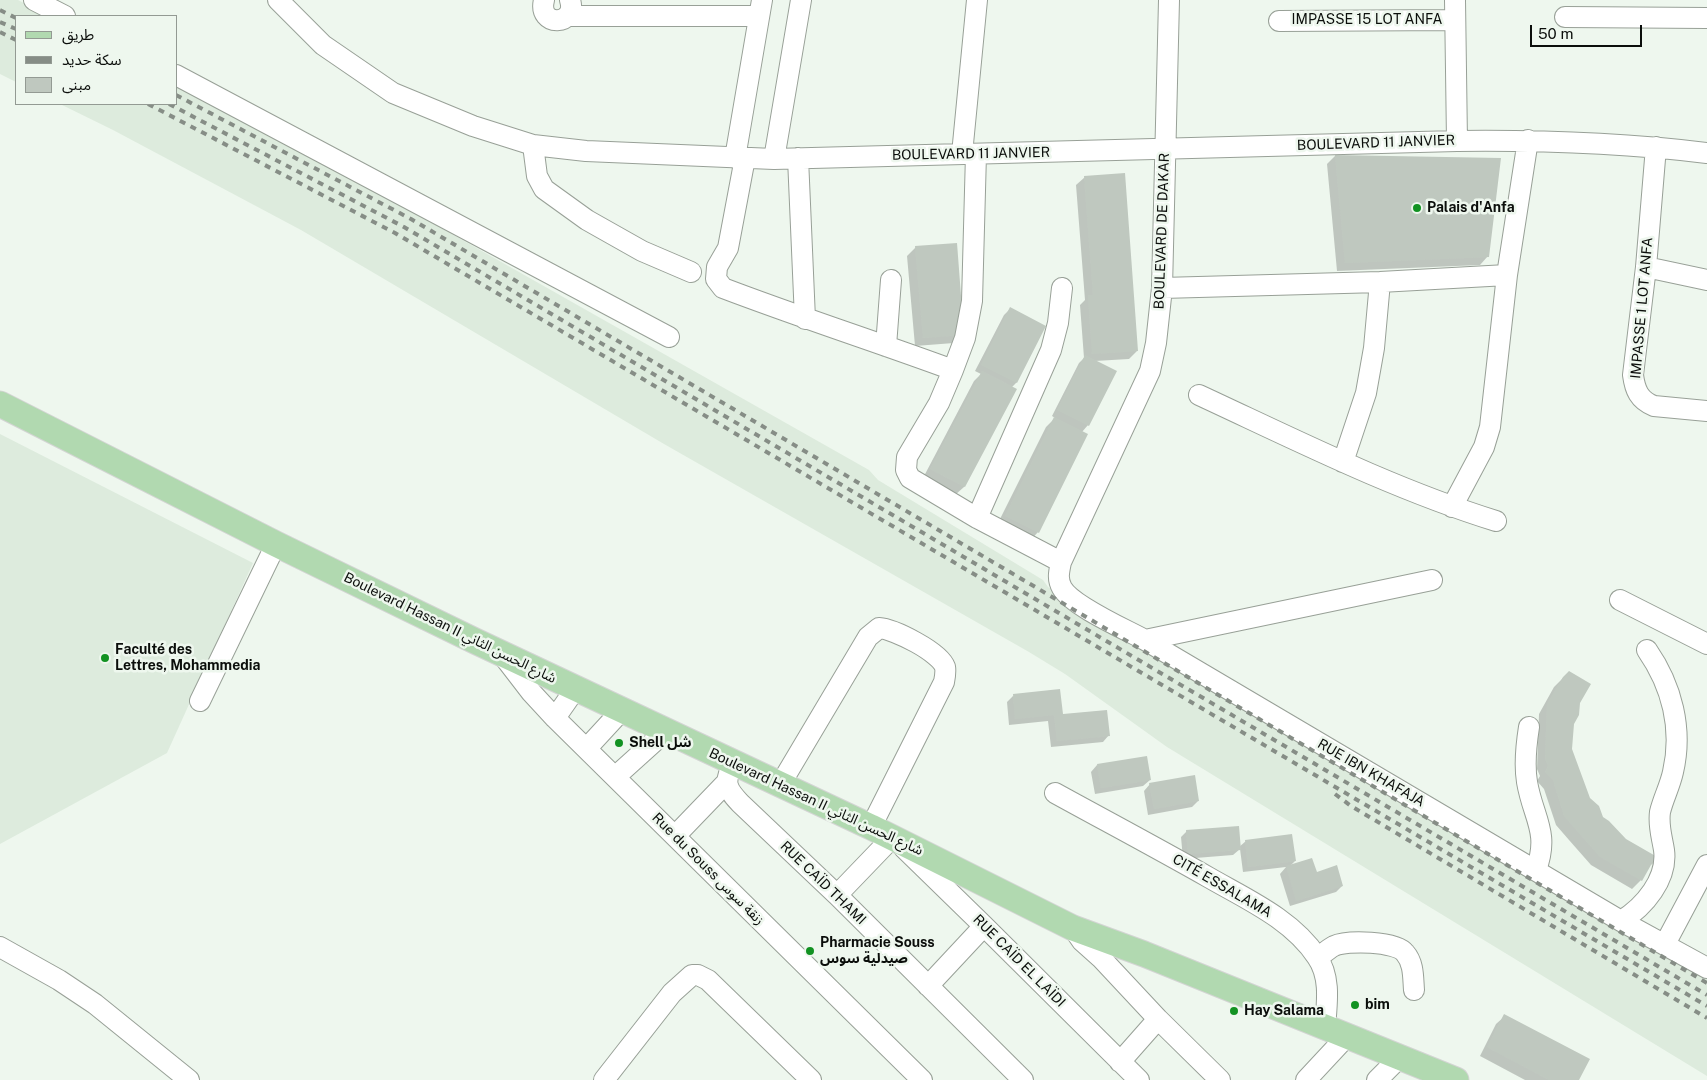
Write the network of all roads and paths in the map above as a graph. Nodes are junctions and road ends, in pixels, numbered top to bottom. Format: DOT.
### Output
graph roads {
  1 [pos="34,0"];
  2 [pos="278,0"];
  3 [pos="544,0"];
  4 [pos="801,0"];
  5 [pos="977,0"];
  6 [pos="1169,0"];
  7 [pos="568,8"];
  8 [pos="635,8"];
  9 [pos="761,8"];
  10 [pos="1455,10"];
  11 [pos="63,15"];
  12 [pos="1565,17"];
  13 [pos="1707,18"];
  14 [pos="1279,21"];
  15 [pos="178,77"];
  16 [pos="1528,140"];
  17 [pos="1457,141"];
  18 [pos="533,145"];
  19 [pos="1656,147"];
  20 [pos="1166,149"];
  21 [pos="1707,153"];
  22 [pos="969,154"];
  23 [pos="740,158"];
  24 [pos="798,158"];
  25 [pos="774,159"];
  26 [pos="1646,267"];
  27 [pos="691,272"];
  28 [pos="1507,275"];
  29 [pos="891,280"];
  30 [pos="1707,280"];
  31 [pos="1380,282"];
  32 [pos="1062,288"];
  33 [pos="1162,288"];
  34 [pos="805,319"];
  35 [pos="669,337"];
  36 [pos="886,346"];
  37 [pos="953,370"];
  38 [pos="1199,395"];
  39 [pos="0,404"];
  40 [pos="1707,411"];
  41 [pos="1343,462"];
  42 [pos="1452,508"];
  43 [pos="977,518"];
  44 [pos="1496,521"];
  45 [pos="276,544"];
  46 [pos="1060,562"];
  47 [pos="1432,580"];
  48 [pos="1620,600"];
  49 [pos="1146,640"];
  50 [pos="1707,644"];
  51 [pos="1647,650"];
  52 [pos="500,652"];
  53 [pos="576,688"];
  54 [pos="200,701"];
  55 [pos="622,710"];
  56 [pos="555,718"];
  57 [pos="1529,727"];
  58 [pos="666,731"];
  59 [pos="587,748"];
  60 [pos="730,773"];
  61 [pos="615,777"];
  62 [pos="780,785"];
  63 [pos="1055,793"];
  64 [pos="675,836"];
  65 [pos="888,836"];
  66 [pos="1707,865"];
  67 [pos="1536,870"];
  68 [pos="836,895"];
  69 [pos="1621,921"];
  70 [pos="984,926"];
  71 [pos="1073,928"];
  72 [pos="1665,944"];
  73 [pos="0,947"];
  74 [pos="1318,958"];
  75 [pos="1707,968"];
  76 [pos="928,986"];
  77 [pos="1414,990"];
  78 [pos="1158,1019"];
  79 [pos="1324,1027"];
  80 [pos="1348,1036"];
  81 [pos="1400,1057"];
  82 [pos="1120,1062"];
  83 [pos="189,1080"];
  84 [pos="604,1080"];
  85 [pos="811,1080"];
  86 [pos="922,1080"];
  87 [pos="1023,1080"];
  88 [pos="1139,1080"];
  89 [pos="1220,1080"];
  90 [pos="1306,1080"];
  91 [pos="1377,1080"];
  92 [pos="1454,1080"];
  1 -- 11 [label="street"];
  2 -- 18 [label="street, BOULEVARD 11 JANVIER"];
  3 -- 7 [label="street"];
  4 -- 25 [label="street"];
  5 -- 22 [label="street"];
  6 -- 20 [label="street, BOULEVARD DE DAKAR"];
  7 -- 8 [label="street"];
  8 -- 9 [label="street"];
  9 -- 23 [label="street"];
  10 -- 14 [label="street, IMPASSE 15 LOT ANFA"];
  10 -- 17 [label="street"];
  12 -- 13 [label="street"];
  15 -- 35 [label="street"];
  16 -- 17 [label="street, BOULEVARD 11 JANVIER"];
  16 -- 19 [label="street, BOULEVARD 11 JANVIER"];
  16 -- 28 [label="street"];
  17 -- 20 [label="street, BOULEVARD 11 JANVIER"];
  18 -- 23 [label="street, BOULEVARD 11 JANVIER"];
  18 -- 27 [label="street"];
  19 -- 21 [label="street, BOULEVARD 11 JANVIER"];
  19 -- 26 [label="street, IMPASSE 1 LOT ANFA"];
  20 -- 22 [label="street, BOULEVARD 11 JANVIER"];
  20 -- 33 [label="street, BOULEVARD DE DAKAR"];
  22 -- 24 [label="street, BOULEVARD 11 JANVIER"];
  22 -- 37 [label="street"];
  23 -- 25 [label="street, BOULEVARD 11 JANVIER"];
  23 -- 34 [label="street"];
  24 -- 25 [label="street, BOULEVARD 11 JANVIER"];
  24 -- 34 [label="street"];
  26 -- 30 [label="street"];
  26 -- 40 [label="street, IMPASSE 1 LOT ANFA"];
  28 -- 31 [label="street"];
  28 -- 42 [label="street"];
  29 -- 36 [label="street"];
  31 -- 33 [label="street"];
  31 -- 41 [label="street"];
  32 -- 43 [label="street"];
  33 -- 46 [label="street, BOULEVARD DE DAKAR"];
  34 -- 36 [label="street"];
  36 -- 37 [label="street"];
  37 -- 43 [label="street"];
  38 -- 41 [label="street"];
  39 -- 45 [label="main road, Boulevard Hassan II شارع الحسن الثاني"];
  41 -- 42 [label="street"];
  42 -- 44 [label="street"];
  43 -- 46 [label="street"];
  45 -- 52 [label="main road, Boulevard Hassan II شارع الحسن الثاني"];
  45 -- 54 [label="street"];
  46 -- 49 [label="street, RUE IBN KHAFAJA"];
  47 -- 49 [label="street"];
  48 -- 50 [label="street"];
  49 -- 67 [label="street, RUE IBN KHAFAJA"];
  51 -- 69 [label="street"];
  52 -- 53 [label="main road, Boulevard Hassan II شارع الحسن الثاني"];
  52 -- 56 [label="street, Rue du Souss زنقة سوس"];
  53 -- 55 [label="main road, Boulevard Hassan II شارع الحسن الثاني"];
  53 -- 56 [label="street"];
  55 -- 58 [label="main road, Boulevard Hassan II شارع الحسن الثاني"];
  55 -- 59 [label="street"];
  56 -- 59 [label="street, Rue du Souss زنقة سوس"];
  57 -- 67 [label="street"];
  58 -- 60 [label="main road, Boulevard Hassan II شارع الحسن الثاني"];
  58 -- 61 [label="street"];
  59 -- 61 [label="street, Rue du Souss زنقة سوس"];
  60 -- 62 [label="main road, Boulevard Hassan II شارع الحسن الثاني"];
  60 -- 64 [label="street"];
  60 -- 68 [label="street, RUE CAÏD THAMI"];
  61 -- 64 [label="street, Rue du Souss زنقة سوس"];
  62 -- 65 [label="main road, Boulevard Hassan II شارع الحسن الثاني"];
  62 -- 65 [label="street"];
  63 -- 74 [label="street, CITÉ ESSALAMA"];
  64 -- 86 [label="street, Rue du Souss زنقة سوس"];
  65 -- 68 [label="street"];
  65 -- 70 [label="street, RUE CAÏD EL LAÏDI"];
  65 -- 71 [label="main road, Boulevard Hassan II شارع الحسن الثاني"];
  66 -- 72 [label="street"];
  67 -- 69 [label="street, RUE IBN KHAFAJA"];
  68 -- 76 [label="street, RUE CAÏD THAMI"];
  69 -- 72 [label="street, RUE IBN KHAFAJA"];
  70 -- 76 [label="street"];
  70 -- 82 [label="street, RUE CAÏD EL LAÏDI"];
  71 -- 78 [label="street"];
  71 -- 79 [label="main road, Boulevard Hassan II شارع الحسن الثاني"];
  72 -- 75 [label="street, RUE IBN KHAFAJA"];
  73 -- 83 [label="street"];
  74 -- 77 [label="street"];
  74 -- 79 [label="street, CITÉ ESSALAMA"];
  76 -- 87 [label="street, RUE CAÏD THAMI"];
  78 -- 82 [label="street"];
  78 -- 89 [label="street"];
  79 -- 80 [label="main road, Boulevard Hassan II شارع الحسن الثاني"];
  80 -- 81 [label="main road, Boulevard Hassan II شارع الحسن الثاني"];
  80 -- 90 [label="street"];
  81 -- 91 [label="street"];
  81 -- 92 [label="main road, Boulevard Hassan II شارع الحسن الثاني"];
  82 -- 88 [label="street, RUE CAÏD EL LAÏDI"];
  84 -- 85 [label="street"];
}
